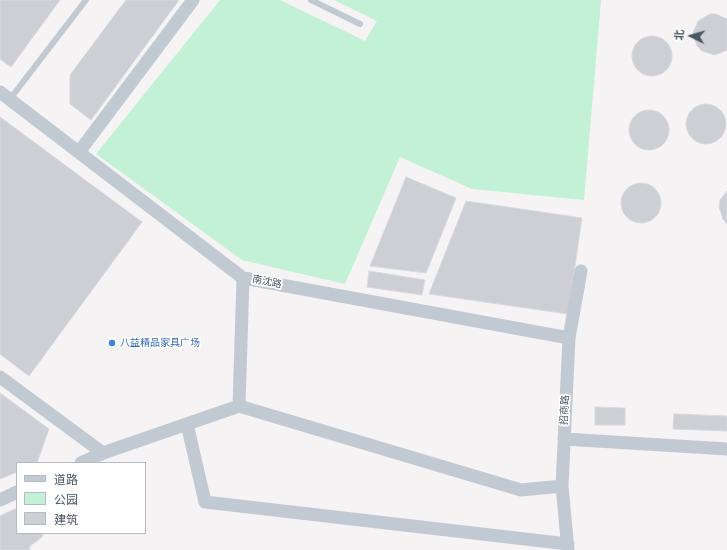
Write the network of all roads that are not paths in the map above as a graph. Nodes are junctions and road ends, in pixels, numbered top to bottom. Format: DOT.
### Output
graph roads {
  1 [pos="86,0"];
  2 [pos="193,0"];
  3 [pos="310,0"];
  4 [pos="360,24"];
  5 [pos="5,95"];
  6 [pos="79,152"];
  7 [pos="581,271"];
  8 [pos="243,278"];
  9 [pos="569,338"];
  10 [pos="0,377"];
  11 [pos="238,406"];
  12 [pos="187,424"];
  13 [pos="564,439"];
  14 [pos="727,449"];
  15 [pos="103,453"];
  16 [pos="83,462"];
  17 [pos="562,486"];
  18 [pos="16,492"];
  19 [pos="0,500"];
  20 [pos="568,547"];
  1 -- 5 [label="lane"];
  2 -- 6 [label="street"];
  3 -- 4 [label="lane"];
  5 -- 6 [label="street, 南沈路"];
  6 -- 8 [label="street, 南沈路"];
  7 -- 9 [label="street, 招商路"];
  8 -- 9 [label="street, 南沈路"];
  8 -- 11 [label="street"];
  9 -- 13 [label="street, 招商路"];
  10 -- 15 [label="street"];
  11 -- 12 [label="street"];
  11 -- 17 [label="street"];
  12 -- 15 [label="street"];
  12 -- 20 [label="street"];
  13 -- 14 [label="street"];
  13 -- 17 [label="street, 招商路"];
  15 -- 16 [label="street"];
  17 -- 20 [label="street, 招商路"];
  18 -- 19 [label="street"];
}
